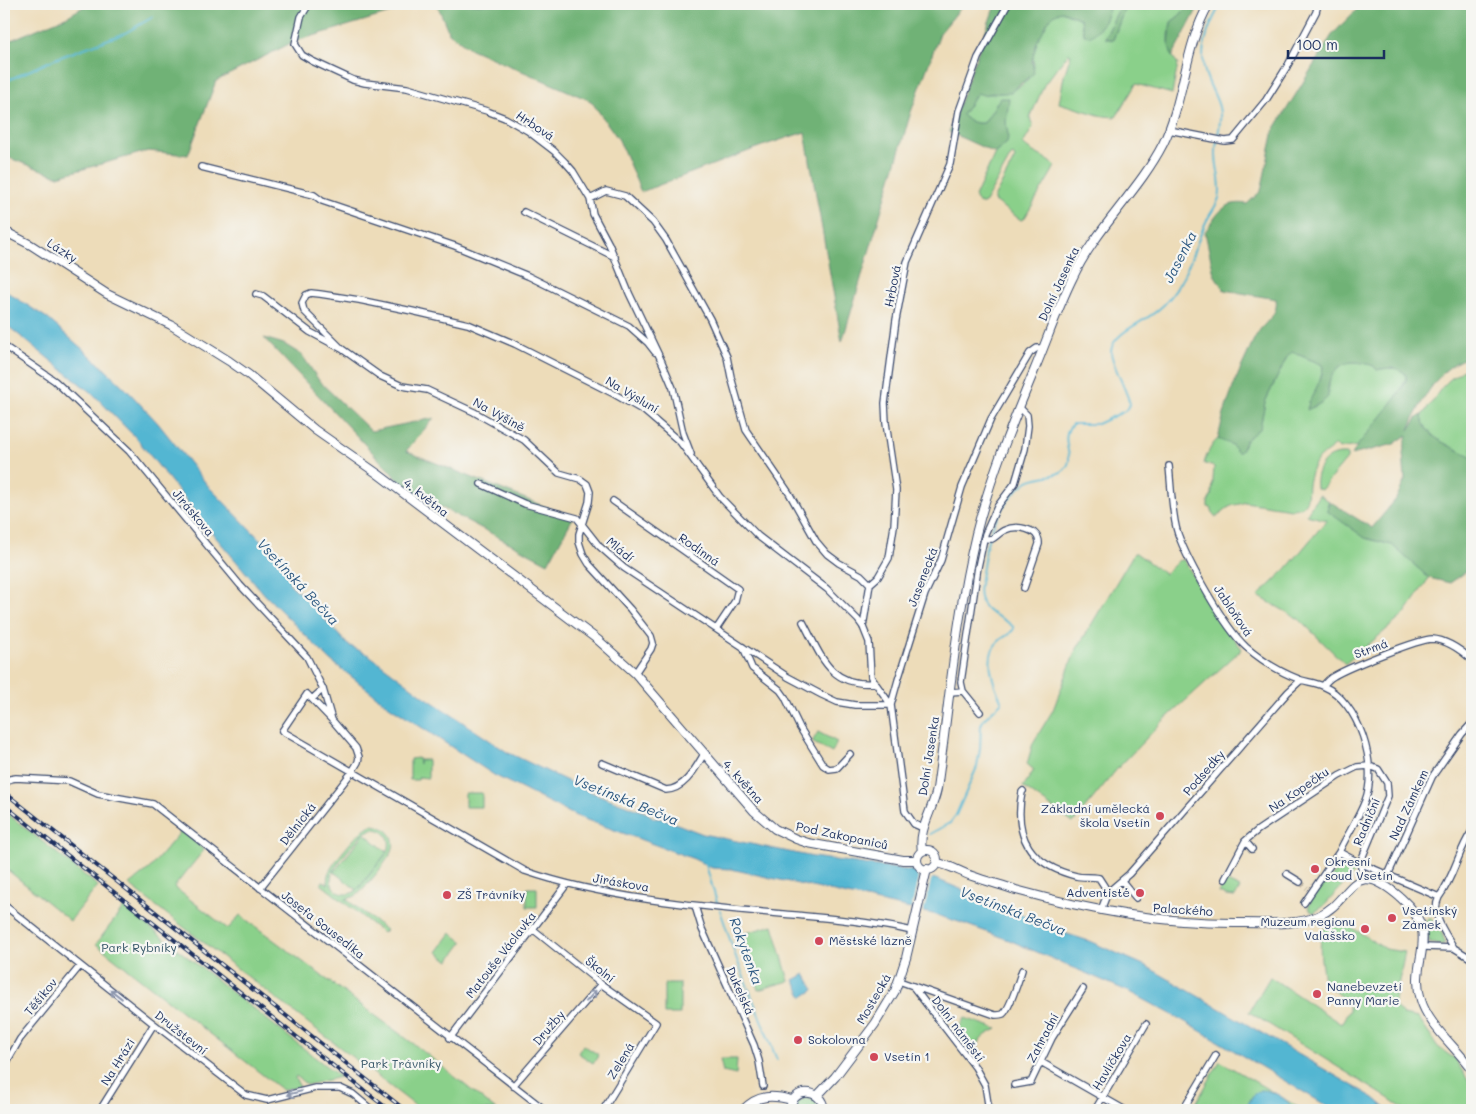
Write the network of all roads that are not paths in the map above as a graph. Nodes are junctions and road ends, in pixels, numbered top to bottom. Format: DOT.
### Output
graph roads {
  1 [pos="309,4"];
  2 [pos="1008,4"];
  3 [pos="1209,4"];
  4 [pos="1318,4"];
  5 [pos="1169,130"];
  6 [pos="201,167"];
  7 [pos="590,199"];
  8 [pos="524,212"];
  9 [pos="4,231"];
  10 [pos="615,257"];
  11 [pos="107,294"];
  12 [pos="256,294"];
  13 [pos="4,346"];
  14 [pos="1043,348"];
  15 [pos="342,349"];
  16 [pos="662,362"];
  17 [pos="1019,407"];
  18 [pos="691,456"];
  19 [pos="1169,466"];
  20 [pos="481,484"];
  21 [pos="612,501"];
  22 [pos="583,524"];
  23 [pos="987,539"];
  24 [pos="870,584"];
  25 [pos="1024,588"];
  26 [pos="803,622"];
  27 [pos="717,628"];
  28 [pos="863,628"];
  29 [pos="743,646"];
  30 [pos="1472,660"];
  31 [pos="635,673"];
  32 [pos="1301,680"];
  33 [pos="874,683"];
  34 [pos="1322,686"];
  35 [pos="323,689"];
  36 [pos="963,691"];
  37 [pos="950,692"];
  38 [pos="312,699"];
  39 [pos="891,705"];
  40 [pos="980,712"];
  41 [pos="332,720"];
  42 [pos="1472,723"];
  43 [pos="704,754"];
  44 [pos="850,754"];
  45 [pos="602,763"];
  46 [pos="1369,766"];
  47 [pos="352,772"];
  48 [pos="4,784"];
  49 [pos="1024,791"];
  50 [pos="767,823"];
  51 [pos="923,828"];
  52 [pos="1472,830"];
  53 [pos="1245,842"];
  54 [pos="1252,849"];
  55 [pos="922,851"];
  56 [pos="1339,852"];
  57 [pos="917,860"];
  58 [pos="937,863"];
  59 [pos="1360,863"];
  60 [pos="926,871"];
  61 [pos="1287,874"];
  62 [pos="1388,875"];
  63 [pos="1225,878"];
  64 [pos="1364,880"];
  65 [pos="1122,881"];
  66 [pos="1300,882"];
  67 [pos="568,884"];
  68 [pos="260,888"];
  69 [pos="1108,892"];
  70 [pos="1439,897"];
  71 [pos="1136,898"];
  72 [pos="1304,903"];
  73 [pos="4,905"];
  74 [pos="695,906"];
  75 [pos="1101,910"];
  76 [pos="534,930"];
  77 [pos="912,931"];
  78 [pos="1424,947"];
  79 [pos="1454,948"];
  80 [pos="1472,959"];
  81 [pos="80,966"];
  82 [pos="1022,970"];
  83 [pos="899,981"];
  84 [pos="601,984"];
  85 [pos="912,987"];
  86 [pos="1083,989"];
  87 [pos="656,1023"];
  88 [pos="154,1024"];
  89 [pos="1146,1024"];
  90 [pos="450,1038"];
  91 [pos="1216,1055"];
  92 [pos="1041,1062"];
  93 [pos="4,1068"];
  94 [pos="1472,1070"];
  95 [pos="1014,1085"];
  96 [pos="512,1086"];
  97 [pos="763,1086"];
  98 [pos="817,1096"];
  99 [pos="1103,1098"];
  100 [pos="792,1100"];
  101 [pos="368,1109"];
  102 [pos="100,1110"];
  103 [pos="545,1110"];
  104 [pos="603,1110"];
  105 [pos="744,1110"];
  106 [pos="790,1110"];
  107 [pos="824,1110"];
  108 [pos="989,1110"];
  109 [pos="1095,1110"];
  110 [pos="1125,1110"];
  111 [pos="1183,1110"];
  1 -- 7 [label="street, Hrbová"];
  2 -- 24 [label="street, Hrbová"];
  3 -- 5 [label="street, Dolní Jasenka"];
  4 -- 5 [label="street"];
  5 -- 14 [label="street, Dolní Jasenka"];
  6 -- 16 [label="street, Hrbová"];
  7 -- 10 [label="street, Hrbová"];
  7 -- 24 [label="street"];
  8 -- 10 [label="street"];
  9 -- 11 [label="street, Lázky"];
  10 -- 16 [label="street, Hrbová"];
  11 -- 31 [label="street, 4. května"];
  12 -- 15 [label="street, Na Výšině"];
  13 -- 35 [label="street, Jiráskova"];
  14 -- 17 [label="street, Dolní Jasenka"];
  14 -- 39 [label="street, Jasenecká"];
  15 -- 18 [label="street, Na Výsluní"];
  15 -- 22 [label="street, Na Výšině"];
  16 -- 18 [label="street, Hrbová"];
  17 -- 23 [label="street"];
  17 -- 37 [label="street, Dolní Jasenka"];
  18 -- 28 [label="street, Na Výsluní"];
  19 -- 32 [label="street, Jabloňová"];
  20 -- 22 [label="street, Mládí"];
  21 -- 27 [label="street, Rodinná"];
  22 -- 27 [label="street, Mládí"];
  22 -- 31 [label="street, Na Výšině"];
  23 -- 25 [label="street"];
  23 -- 36 [label="street"];
  24 -- 28 [label="street, Hrbová"];
  26 -- 33 [label="street"];
  27 -- 29 [label="street, Mládí"];
  28 -- 33 [label="street, Na Výsluní"];
  29 -- 39 [label="street, Mládí"];
  29 -- 44 [label="street"];
  30 -- 34 [label="street, Strmá"];
  31 -- 43 [label="street, 4. května"];
  32 -- 34 [label="street, Jabloňová"];
  32 -- 65 [label="street, Podsedky"];
  33 -- 39 [label="street, Na Výsluní"];
  34 -- 46 [label="street, Jabloňová"];
  35 -- 38 [label="street"];
  35 -- 41 [label="street, Jiráskova"];
  36 -- 37 [label="street"];
  36 -- 40 [label="street"];
  37 -- 51 [label="street, Dolní Jasenka"];
  38 -- 41 [label="street, Jiráskova"];
  38 -- 47 [label="street, Jiráskova"];
  39 -- 51 [label="street, Jasenecká"];
  41 -- 47 [label="street, Jiráskova"];
  42 -- 62 [label="street, Nad Zámkem"];
  43 -- 45 [label="street"];
  43 -- 50 [label="street, 4. května"];
  46 -- 53 [label="street, Na Kopečku"];
  46 -- 56 [label="street, Jabloňová"];
  46 -- 59 [label="street, Radniční"];
  47 -- 67 [label="street, Jiráskova"];
  47 -- 68 [label="street, Dělnická"];
  48 -- 68 [label="street, Josefa Sousedíka"];
  49 -- 69 [label="street"];
  50 -- 57 [label="street, Pod Zakopaniců"];
  51 -- 55 [label="street, Dolní Jasenka"];
  52 -- 70 [label="street"];
  53 -- 54 [label="street"];
  53 -- 63 [label="street, Na Kopečku"];
  55 -- 57 [label="street"];
  55 -- 58 [label="street"];
  56 -- 59 [label="street"];
  56 -- 72 [label="street, Jabloňová"];
  57 -- 60 [label="street"];
  58 -- 60 [label="street"];
  58 -- 75 [label="street, Palackého"];
  59 -- 62 [label="street"];
  59 -- 64 [label="street"];
  60 -- 77 [label="street, Mostecká"];
  61 -- 66 [label="street"];
  62 -- 70 [label="street"];
  64 -- 75 [label="street, Palackého"];
  64 -- 78 [label="street"];
  65 -- 69 [label="street, Podsedky"];
  65 -- 71 [label="street"];
  67 -- 74 [label="street, Jiráskova"];
  67 -- 76 [label="street, Matouše Václavka"];
  68 -- 90 [label="street, Josefa Sousedíka"];
  69 -- 75 [label="street"];
  70 -- 79 [label="street"];
  73 -- 81 [label="street, Družstevní"];
  74 -- 77 [label="street, Jiráskova"];
  74 -- 97 [label="street, Dukelská"];
  76 -- 84 [label="street, Školní"];
  76 -- 90 [label="street, Matouše Václavka"];
  77 -- 83 [label="street, Mostecká"];
  78 -- 79 [label="street"];
  78 -- 94 [label="street"];
  79 -- 80 [label="street"];
  88 -- 81 [label="street, Družstevní, one-way"];
  81 -- 93 [label="street, Těšíkov"];
  82 -- 85 [label="street, Dolní náměstí"];
  83 -- 85 [label="street, Dolní náměstí"];
  83 -- 98 [label="street, Mostecká"];
  84 -- 87 [label="street, Školní"];
  96 -- 84 [label="street, Družby, one-way"];
  85 -- 108 [label="street, Dolní náměstí"];
  86 -- 92 [label="street, Zahradní"];
  87 -- 104 [label="street, Zelená"];
  101 -- 88 [label="street, Družstevní, one-way"];
  88 -- 102 [label="street, Na Hrázi"];
  89 -- 99 [label="street, Havlíčkova"];
  90 -- 96 [label="street, Josefa Sousedíka"];
  91 -- 111 [label="street"];
  92 -- 95 [label="street, Zahradní"];
  92 -- 99 [label="street"];
  96 -- 103 [label="street, Josefa Sousedíka"];
  98 -- 100 [label="street"];
  98 -- 107 [label="street"];
  99 -- 109 [label="street, Havlíčkova"];
  99 -- 110 [label="street"];
  100 -- 105 [label="street"];
  100 -- 106 [label="street"];
}
